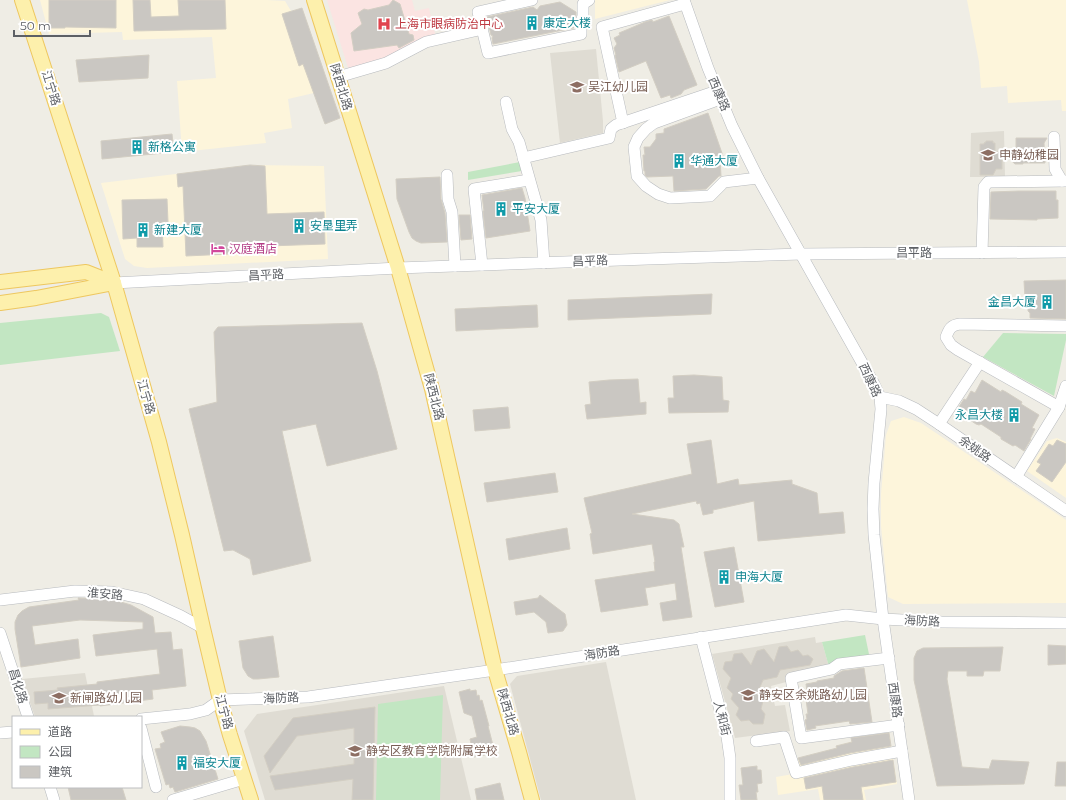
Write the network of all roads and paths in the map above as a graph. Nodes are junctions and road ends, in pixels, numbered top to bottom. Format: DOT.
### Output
graph roads {
  1 [pos="22,0"];
  2 [pos="314,0"];
  3 [pos="532,0"];
  4 [pos="589,0"];
  5 [pos="684,2"];
  6 [pos="483,29"];
  7 [pos="338,77"];
  8 [pos="719,95"];
  9 [pos="506,102"];
  10 [pos="624,123"];
  11 [pos="1054,137"];
  12 [pos="523,158"];
  13 [pos="447,175"];
  14 [pos="758,178"];
  15 [pos="529,180"];
  16 [pos="1064,181"];
  17 [pos="1066,252"];
  18 [pos="982,253"];
  19 [pos="801,254"];
  20 [pos="544,263"];
  21 [pos="482,265"];
  22 [pos="455,266"];
  23 [pos="398,268"];
  24 [pos="0,282"];
  25 [pos="114,283"];
  26 [pos="0,303"];
  27 [pos="1066,326"];
  28 [pos="980,362"];
  29 [pos="1066,386"];
  30 [pos="880,397"];
  31 [pos="1059,408"];
  32 [pos="940,424"];
  33 [pos="1016,477"];
  34 [pos="1066,511"];
  35 [pos="0,600"];
  36 [pos="883,619"];
  37 [pos="1066,623"];
  38 [pos="203,628"];
  39 [pos="0,633"];
  40 [pos="700,638"];
  41 [pos="889,658"];
  42 [pos="495,670"];
  43 [pos="220,700"];
  44 [pos="28,716"];
  45 [pos="142,719"];
  46 [pos="899,725"];
  47 [pos="12,732"];
  48 [pos="142,732"];
  49 [pos="0,733"];
  50 [pos="756,741"];
  51 [pos="902,752"];
  52 [pos="244,779"];
  53 [pos="156,787"];
  54 [pos="50,788"];
  55 [pos="54,800"];
  56 [pos="172,800"];
  57 [pos="251,800"];
  58 [pos="532,800"];
  59 [pos="730,800"];
  60 [pos="909,800"];
  1 -- 25 [label="main road, 江宁路"];
  2 -- 7 [label="main road, 陕西北路"];
  3 -- 6 [label="street"];
  4 -- 6 [label="street"];
  5 -- 8 [label="street, 西康路"];
  5 -- 10 [label="street"];
  6 -- 7 [label="street"];
  7 -- 23 [label="main road, 陕西北路"];
  8 -- 10 [label="street"];
  8 -- 14 [label="street, 西康路"];
  8 -- 14 [label="street"];
  9 -- 12 [label="street"];
  10 -- 12 [label="street"];
  11 -- 16 [label="street"];
  12 -- 15 [label="street"];
  13 -- 22 [label="street"];
  14 -- 19 [label="street, 西康路"];
  15 -- 20 [label="street"];
  15 -- 21 [label="street"];
  16 -- 18 [label="street"];
  17 -- 18 [label="street, 昌平路"];
  18 -- 19 [label="street, 昌平路"];
  19 -- 20 [label="street, 昌平路"];
  19 -- 30 [label="street, 西康路"];
  20 -- 21 [label="street, 昌平路"];
  21 -- 22 [label="street, 昌平路"];
  22 -- 23 [label="street, 昌平路"];
  23 -- 25 [label="street, 昌平路"];
  23 -- 42 [label="main road, 陕西北路"];
  24 -- 25 [label="main road, 昌平路"];
  25 -- 26 [label="main road, 昌平路"];
  25 -- 38 [label="main road, 江宁路"];
  27 -- 28 [label="street"];
  28 -- 31 [label="street"];
  28 -- 32 [label="street"];
  29 -- 31 [label="street"];
  30 -- 32 [label="street, 余姚路"];
  30 -- 36 [label="street, 西康路"];
  31 -- 33 [label="street"];
  32 -- 33 [label="street, 余姚路"];
  33 -- 34 [label="street, 余姚路"];
  35 -- 38 [label="street, 淮安路"];
  36 -- 37 [label="street, 海防路"];
  36 -- 40 [label="street, 海防路"];
  36 -- 41 [label="street, 西康路"];
  38 -- 43 [label="main road, 江宁路"];
  39 -- 44 [label="street, 昌化路"];
  40 -- 42 [label="street, 海防路"];
  40 -- 59 [label="street, 人和街"];
  41 -- 46 [label="street, 西康路"];
  41 -- 46 [label="street"];
  42 -- 43 [label="street, 海防路"];
  42 -- 58 [label="main road, 陕西北路"];
  43 -- 45 [label="street"];
  43 -- 52 [label="main road, 江宁路"];
  46 -- 51 [label="street, 西康路"];
  47 -- 49 [label="street"];
  48 -- 53 [label="street"];
  50 -- 51 [label="street"];
  51 -- 60 [label="street, 西康路"];
  52 -- 56 [label="street"];
  52 -- 57 [label="main road, 江宁路"];
  54 -- 55 [label="street"];
}
